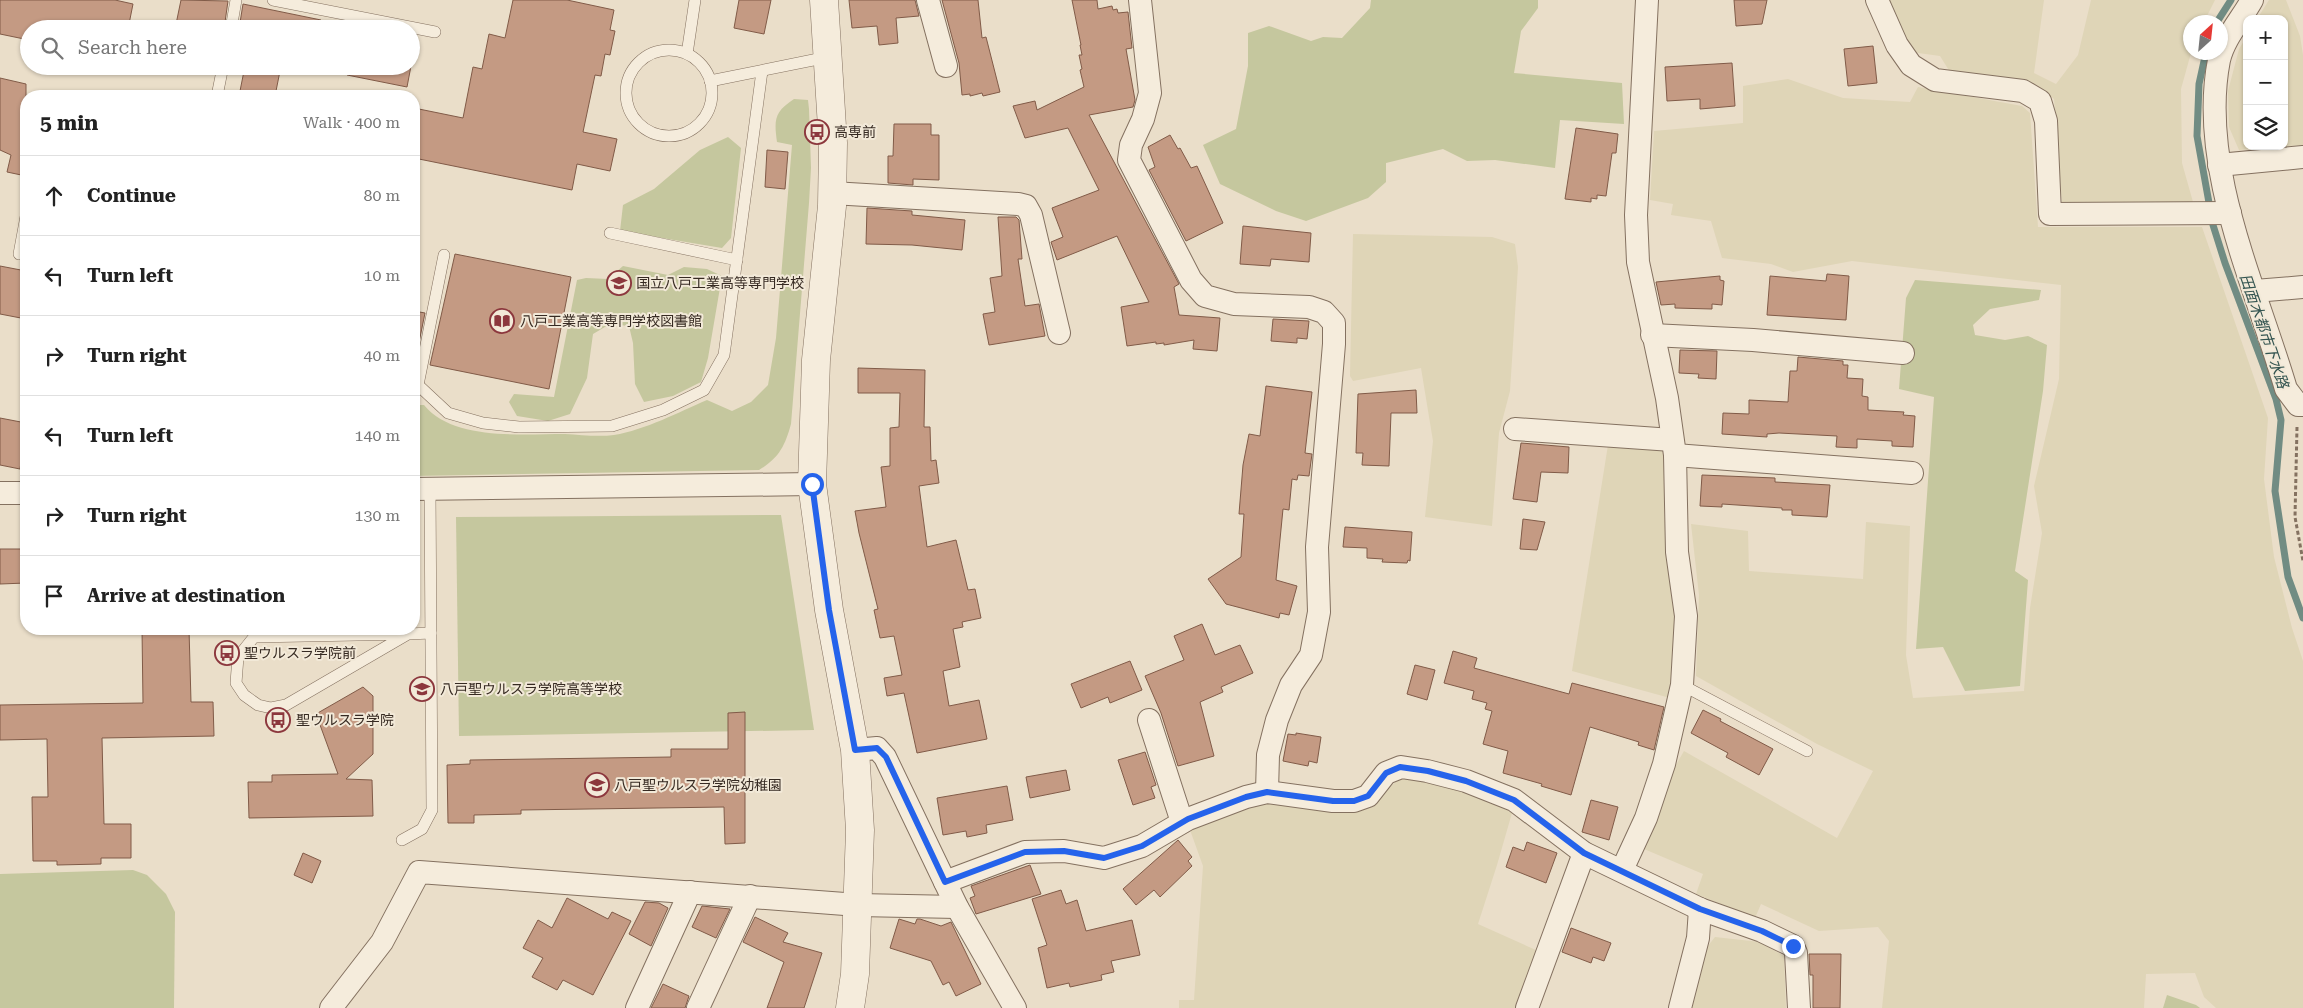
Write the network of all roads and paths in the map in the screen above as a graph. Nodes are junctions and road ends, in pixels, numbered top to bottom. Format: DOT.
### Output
graph roads {
  1 [pos="236,0"];
  2 [pos="273,0"];
  3 [pos="695,0"];
  4 [pos="824,0"];
  5 [pos="928,0"];
  6 [pos="1140,0"];
  7 [pos="1647,0"];
  8 [pos="1877,0"];
  9 [pos="2252,0"];
  10 [pos="232,20"];
  11 [pos="374,20"];
  12 [pos="420,29"];
  13 [pos="435,32"];
  14 [pos="687,54"];
  15 [pos="828,57"];
  16 [pos="946,66"];
  17 [pos="762,71"];
  18 [pos="221,75"];
  19 [pos="710,81"];
  20 [pos="218,90"];
  21 [pos="2303,157"];
  22 [pos="2219,165"];
  23 [pos="832,193"];
  24 [pos="2230,213"];
  25 [pos="610,233"];
  26 [pos="20,249"];
  27 [pos="19,254"];
  28 [pos="444,255"];
  29 [pos="737,260"];
  30 [pos="2303,287"];
  31 [pos="2255,291"];
  32 [pos="1059,333"];
  33 [pos="1652,336"];
  34 [pos="1904,353"];
  35 [pos="420,366"];
  36 [pos="420,388"];
  37 [pos="2300,405"];
  38 [pos="1515,429"];
  39 [pos="1673,447"];
  40 [pos="1912,474"];
  41 [pos="812,484"];
  42 [pos="422,489"];
  43 [pos="0,493"];
  44 [pos="20,493"];
  45 [pos="2303,561"];
  46 [pos="420,633"];
  47 [pos="431,633"];
  48 [pos="357,635"];
  49 [pos="406,635"];
  50 [pos="1682,685"];
  51 [pos="1149,720"];
  52 [pos="855,750"];
  53 [pos="1807,751"];
  54 [pos="1267,792"];
  55 [pos="1182,822"];
  56 [pos="402,840"];
  57 [pos="1584,853"];
  58 [pos="1622,870"];
  59 [pos="945,882"];
  60 [pos="690,892"];
  61 [pos="750,896"];
  62 [pos="858,906"];
  63 [pos="957,907"];
  64 [pos="1700,909"];
  65 [pos="331,1008"];
  66 [pos="637,1008"];
  67 [pos="698,1008"];
  68 [pos="850,1008"];
  69 [pos="1015,1008"];
  70 [pos="1527,1008"];
  71 [pos="1680,1008"];
  72 [pos="1799,1008"];
  1 -- 10 [label="lane"];
  2 -- 11 [label="lane"];
  3 -- 14 [label="lane"];
  4 -- 15 [label="street"];
  5 -- 16 [label="street"];
  6 -- 54 [label="street"];
  7 -- 33 [label="street"];
  8 -- 24 [label="street"];
  9 -- 22 [label="street"];
  12 -- 13 [label="lane"];
  14 -- 19 [label="lane"];
  14 -- 19 [label="lane"];
  15 -- 17 [label="lane"];
  15 -- 23 [label="street"];
  17 -- 19 [label="lane"];
  17 -- 29 [label="lane"];
  18 -- 20 [label="lane"];
  21 -- 22 [label="street"];
  22 -- 24 [label="street"];
  23 -- 32 [label="street"];
  23 -- 41 [label="street"];
  24 -- 31 [label="street"];
  25 -- 29 [label="lane"];
  26 -- 27 [label="lane"];
  28 -- 35 [label="lane"];
  29 -- 36 [label="lane"];
  30 -- 31 [label="street"];
  31 -- 37 [label="street"];
  33 -- 34 [label="street"];
  33 -- 39 [label="street"];
  37 -- 45 [label="path"];
  38 -- 39 [label="street"];
  39 -- 40 [label="street"];
  39 -- 50 [label="street"];
  41 -- 42 [label="street"];
  41 -- 52 [label="street"];
  42 -- 47 [label="lane"];
  43 -- 44 [label="street"];
  46 -- 47 [label="lane"];
  47 -- 56 [label="lane"];
  48 -- 49 [label="lane"];
  50 -- 53 [label="lane"];
  50 -- 58 [label="street"];
  51 -- 55 [label="street"];
  52 -- 59 [label="street"];
  52 -- 62 [label="street"];
  54 -- 55 [label="street"];
  54 -- 57 [label="street"];
  55 -- 59 [label="street"];
  57 -- 58 [label="street"];
  57 -- 70 [label="street"];
  58 -- 64 [label="street"];
  59 -- 63 [label="street"];
  60 -- 61 [label="street"];
  60 -- 65 [label="street"];
  60 -- 66 [label="street"];
  61 -- 62 [label="street"];
  61 -- 67 [label="street"];
  62 -- 63 [label="street"];
  62 -- 68 [label="street"];
  63 -- 69 [label="street"];
  64 -- 71 [label="street"];
  64 -- 72 [label="street"];
}
